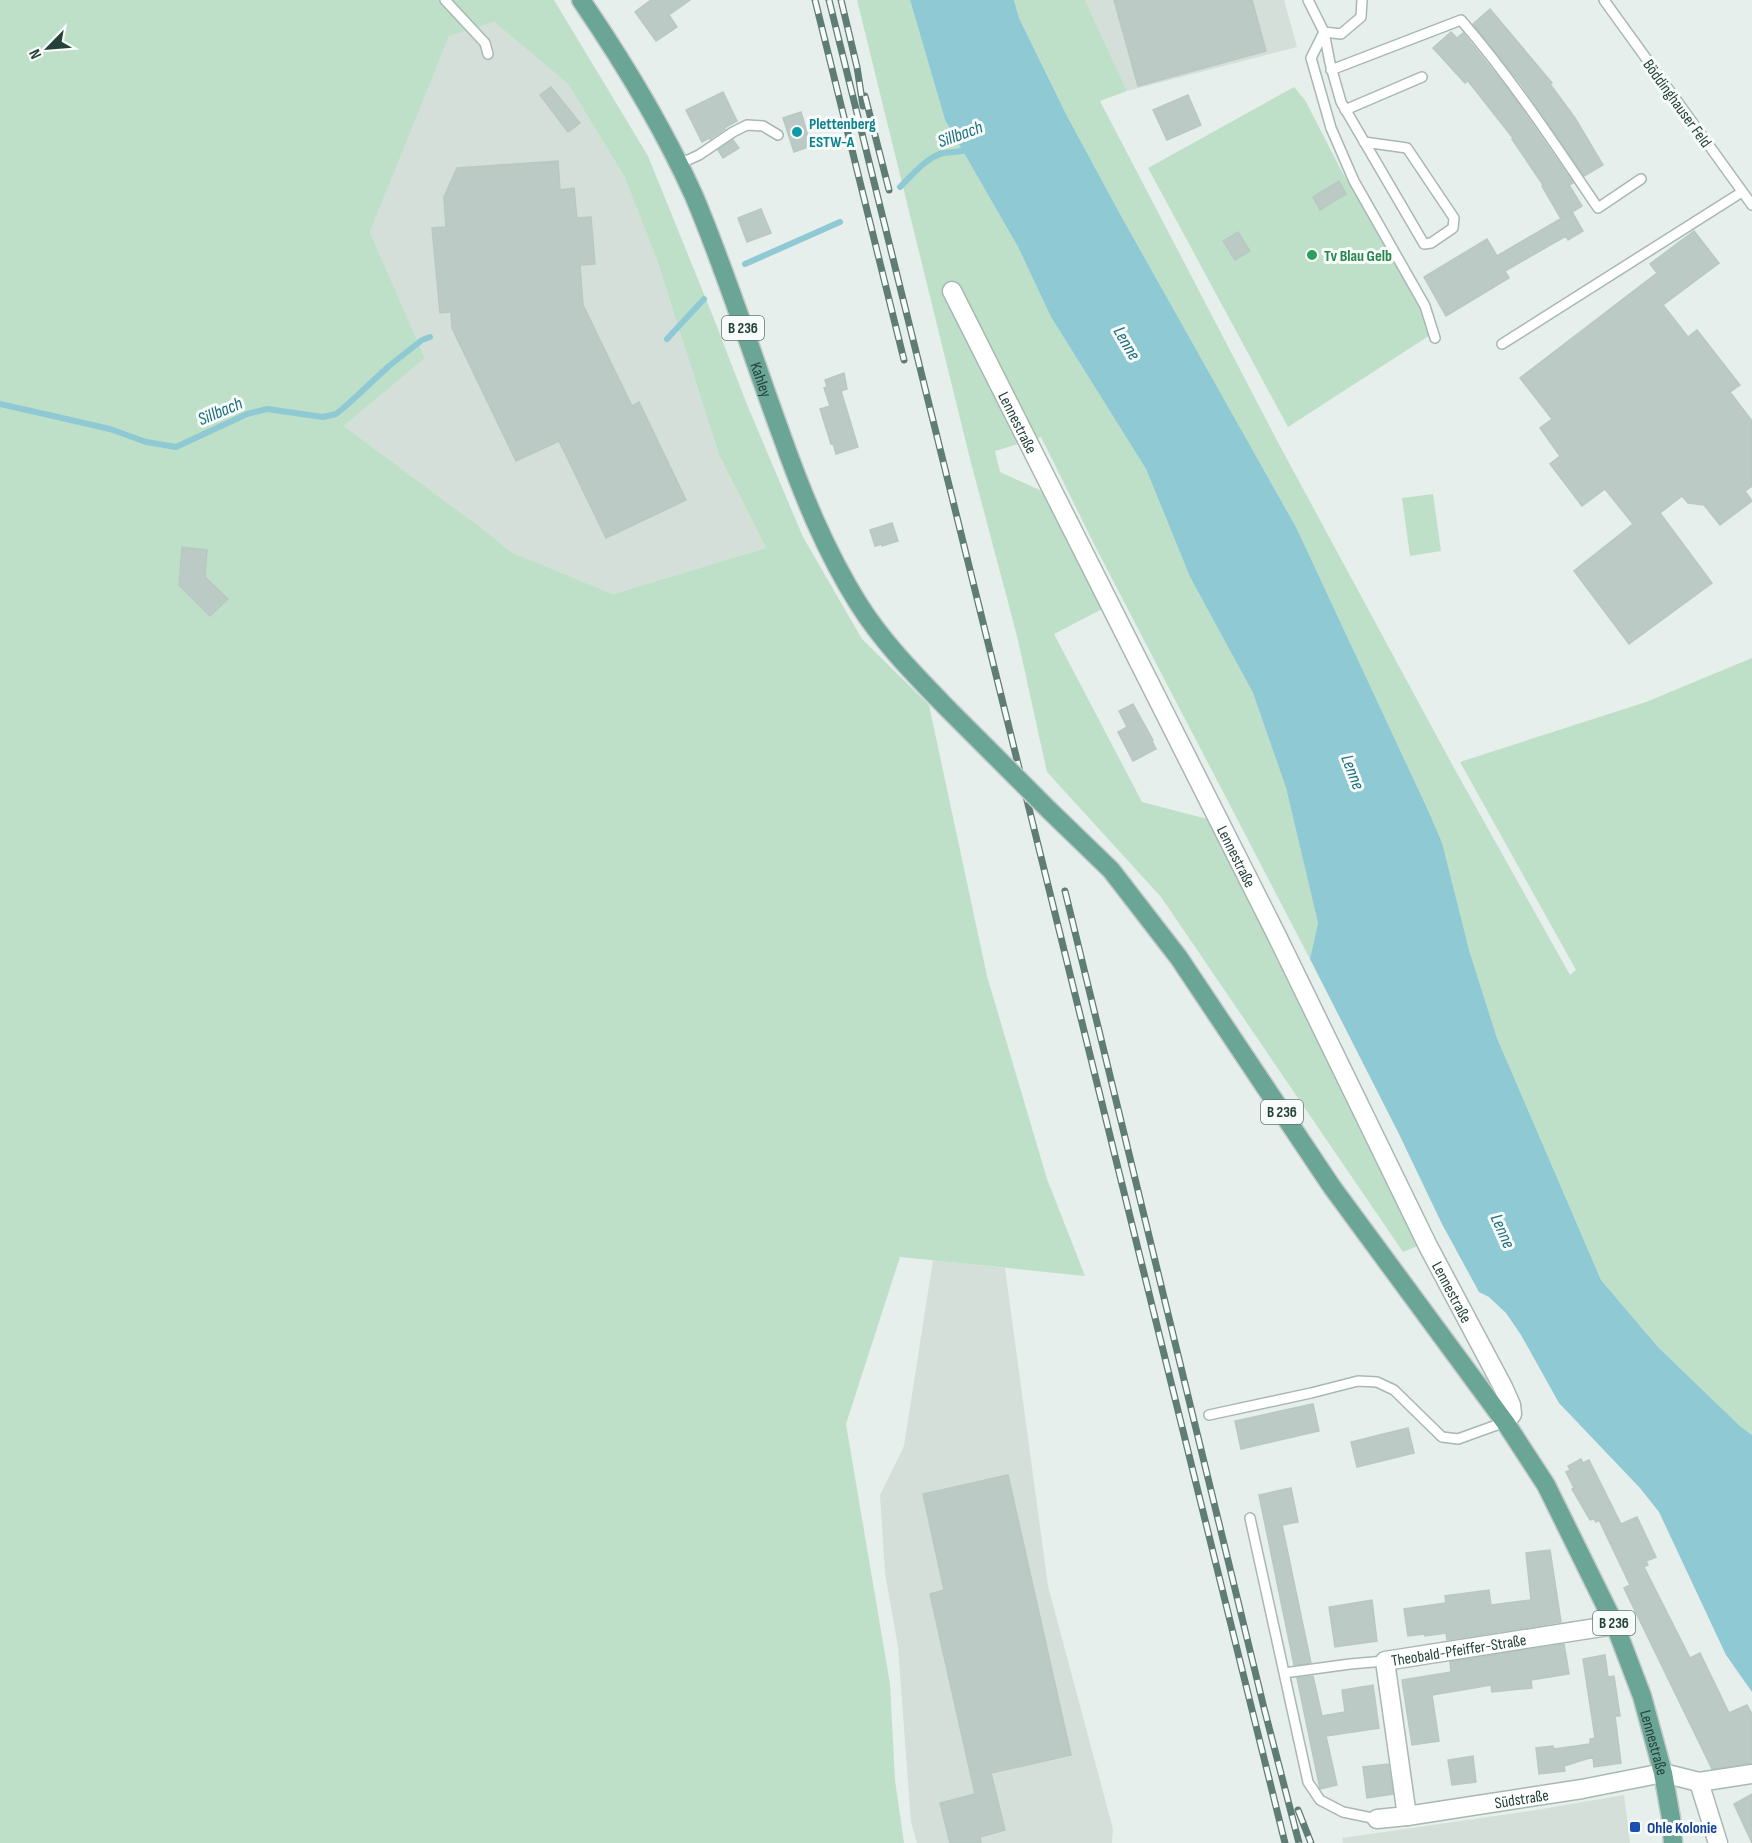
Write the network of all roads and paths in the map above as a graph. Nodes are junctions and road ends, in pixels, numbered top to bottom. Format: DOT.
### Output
graph roads {
  1 [pos="444,0"];
  2 [pos="581,0"];
  3 [pos="1308,0"];
  4 [pos="1362,0"];
  5 [pos="1604,0"];
  6 [pos="1324,32"];
  7 [pos="488,54"];
  8 [pos="1331,70"];
  9 [pos="1422,77"];
  10 [pos="1345,110"];
  11 [pos="778,135"];
  12 [pos="1364,142"];
  13 [pos="679,164"];
  14 [pos="1641,179"];
  15 [pos="1742,192"];
  16 [pos="1752,205"];
  17 [pos="952,291"];
  18 [pos="1435,338"];
  19 [pos="1502,344"];
  20 [pos="1049,810"];
  21 [pos="1209,1416"];
  22 [pos="1505,1422"];
  23 [pos="1250,1518"];
  24 [pos="1615,1625"];
  25 [pos="1385,1661"];
  26 [pos="1284,1673"];
  27 [pos="1663,1773"];
  28 [pos="1752,1774"];
  29 [pos="1699,1782"];
  30 [pos="1407,1816"];
  31 [pos="1377,1819"];
  32 [pos="1673,1843"];
  33 [pos="1718,1843"];
  1 -- 7 [label="lane"];
  2 -- 13 [label="main road, Kahley / B 236"];
  3 -- 6 [label="lane"];
  4 -- 6 [label="lane"];
  5 -- 15 [label="lane, Böddinghauser Feld"];
  6 -- 8 [label="lane"];
  6 -- 18 [label="lane"];
  8 -- 10 [label="lane"];
  8 -- 14 [label="lane"];
  9 -- 10 [label="lane"];
  10 -- 12 [label="lane"];
  11 -- 13 [label="lane"];
  12 -- 12 [label="lane"];
  13 -- 20 [label="main road, Kahley / B 236, bridge"];
  15 -- 16 [label="lane, Böddinghauser Feld"];
  15 -- 19 [label="lane"];
  17 -- 22 [label="street, Lennestraße"];
  20 -- 22 [label="main road, Lennestraße / B 236"];
  21 -- 22 [label="lane"];
  22 -- 24 [label="main road, Lennestraße / B 236"];
  23 -- 26 [label="lane"];
  24 -- 25 [label="street, Theobald-Pfeiffer-Straße"];
  24 -- 27 [label="main road, Lennestraße / B 236"];
  25 -- 26 [label="lane"];
  25 -- 30 [label="street, Theobald-Pfeiffer-Straße"];
  26 -- 31 [label="lane"];
  27 -- 29 [label="street"];
  27 -- 30 [label="street, Südstraße"];
  27 -- 32 [label="main road, Lennestraße / B 236"];
  28 -- 29 [label="street"];
  29 -- 33 [label="street"];
  30 -- 31 [label="street, Südstraße"];
}
